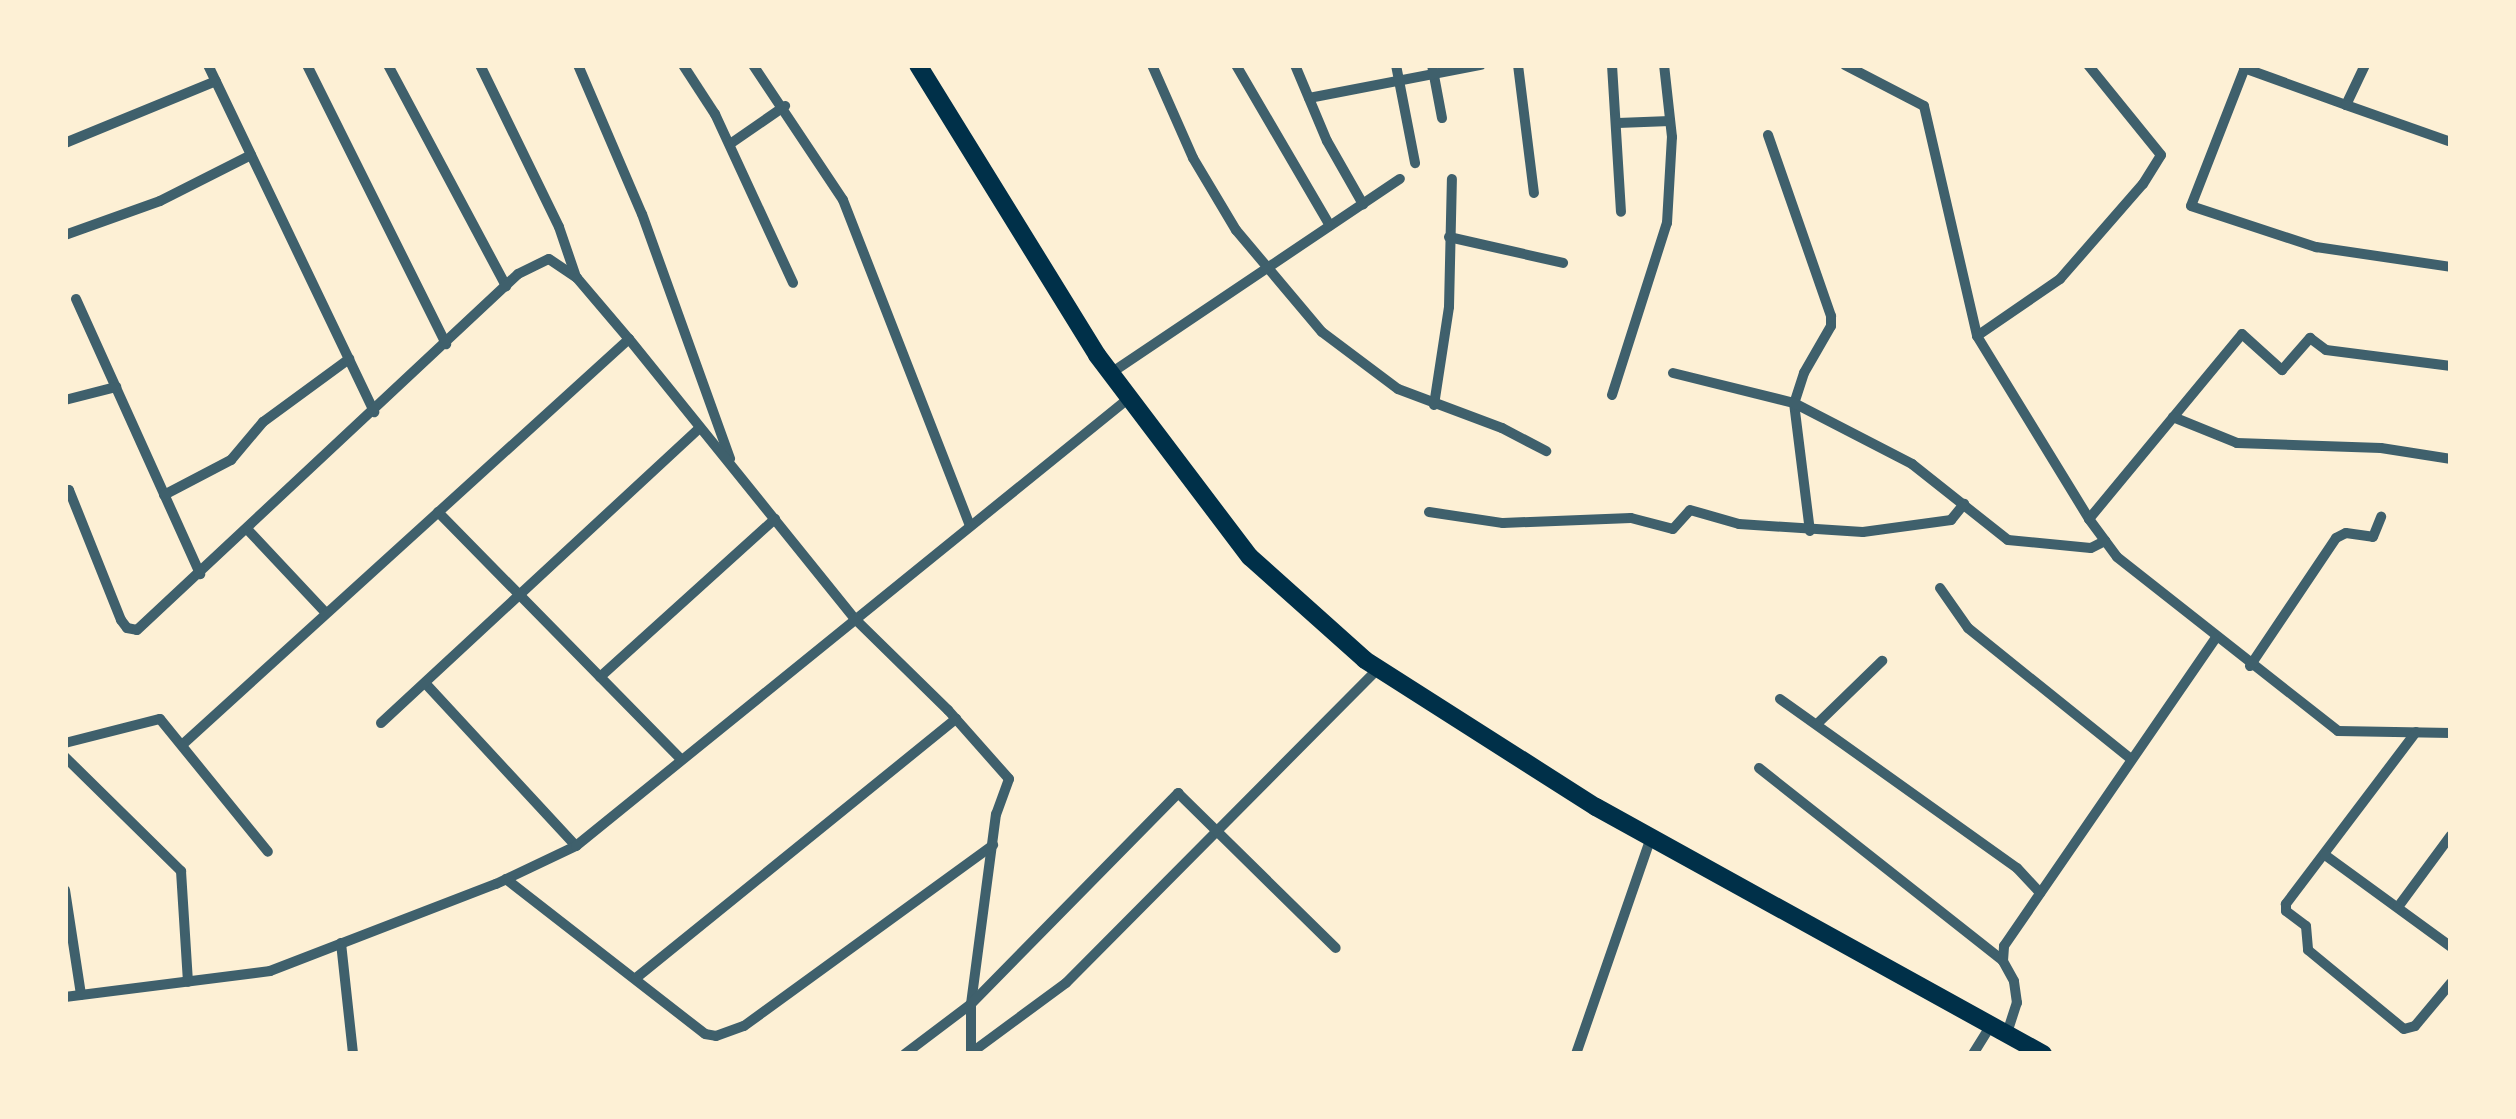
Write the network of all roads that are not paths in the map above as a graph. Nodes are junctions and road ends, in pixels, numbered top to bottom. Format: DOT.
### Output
graph roads {
  1 [pos="208,65"];
  2 [pos="307,65"];
  3 [pos="388,65"];
  4 [pos="480,65"];
  5 [pos="578,65"];
  6 [pos="683,65"];
  7 [pos="753,65"];
  8 [pos="918,65"];
  9 [pos="1152,65"];
  10 [pos="1236,65"];
  11 [pos="1295,65"];
  12 [pos="1396,65"];
  13 [pos="1482,65"];
  14 [pos="1518,65"];
  15 [pos="1612,65"];
  16 [pos="1664,65"];
  17 [pos="1846,65"];
  18 [pos="2088,65"];
  19 [pos="2365,65"];
  20 [pos="2245,66"];
  21 [pos="1432,70"];
  22 [pos="216,81"];
  23 [pos="1398,81"];
  24 [pos="1309,98"];
  25 [pos="2346,105"];
  26 [pos="785,106"];
  27 [pos="1442,118"];
  28 [pos="1670,122"];
  29 [pos="1618,123"];
  30 [pos="1768,135"];
  31 [pos="2451,142"];
  32 [pos="65,143"];
  33 [pos="730,144"];
  34 [pos="251,155"];
  35 [pos="1415,163"];
  36 [pos="1400,179"];
  37 [pos="1452,179"];
  38 [pos="1534,192"];
  39 [pos="1363,204"];
  40 [pos="1620,212"];
  41 [pos="1330,226"];
  42 [pos="65,236"];
  43 [pos="1450,236"];
  44 [pos="1563,263"];
  45 [pos="1270,266"];
  46 [pos="2451,267"];
  47 [pos="577,278"];
  48 [pos="794,283"];
  49 [pos="506,286"];
  50 [pos="76,299"];
  51 [pos="1977,336"];
  52 [pos="629,339"];
  53 [pos="446,344"];
  54 [pos="349,359"];
  55 [pos="2451,366"];
  56 [pos="1673,372"];
  57 [pos="1110,373"];
  58 [pos="116,387"];
  59 [pos="1612,394"];
  60 [pos="1130,398"];
  61 [pos="65,400"];
  62 [pos="1794,403"];
  63 [pos="1434,405"];
  64 [pos="374,412"];
  65 [pos="2173,417"];
  66 [pos="700,428"];
  67 [pos="1546,452"];
  68 [pos="2451,459"];
  69 [pos="732,465"];
  70 [pos="65,491"];
  71 [pos="164,495"];
  72 [pos="1964,504"];
  73 [pos="438,512"];
  74 [pos="1429,512"];
  75 [pos="2382,517"];
  76 [pos="775,519"];
  77 [pos="2089,519"];
  78 [pos="970,526"];
  79 [pos="248,530"];
  80 [pos="1810,531"];
  81 [pos="2105,541"];
  82 [pos="200,574"];
  83 [pos="1940,588"];
  84 [pos="519,595"];
  85 [pos="326,613"];
  86 [pos="854,618"];
  87 [pos="2215,639"];
  88 [pos="1882,661"];
  89 [pos="2250,666"];
  90 [pos="1379,668"];
  91 [pos="600,677"];
  92 [pos="425,683"];
  93 [pos="1780,699"];
  94 [pos="956,718"];
  95 [pos="381,724"];
  96 [pos="1817,724"];
  97 [pos="2416,732"];
  98 [pos="2451,733"];
  99 [pos="65,743"];
  100 [pos="182,746"];
  101 [pos="65,758"];
  102 [pos="681,759"];
  103 [pos="2130,759"];
  104 [pos="1759,768"];
  105 [pos="1220,830"];
  106 [pos="2451,835"];
  107 [pos="1650,837"];
  108 [pos="994,844"];
  109 [pos="576,846"];
  110 [pos="268,852"];
  111 [pos="2325,855"];
  112 [pos="506,879"];
  113 [pos="65,890"];
  114 [pos="2040,893"];
  115 [pos="2398,907"];
  116 [pos="340,943"];
  117 [pos="2451,946"];
  118 [pos="1336,948"];
  119 [pos="2003,961"];
  120 [pos="636,978"];
  121 [pos="188,982"];
  122 [pos="2451,983"];
  123 [pos="81,995"];
  124 [pos="65,997"];
  125 [pos="971,1004"];
  126 [pos="1999,1029"];
  127 [pos="354,1054"];
  128 [pos="904,1054"];
  129 [pos="971,1054"];
  130 [pos="1576,1054"];
  131 [pos="1973,1054"];
  132 [pos="2043,1054"];
  1 -- 22 [label="street"];
  2 -- 53 [label="street"];
  3 -- 49 [label="street"];
  4 -- 47 [label="street"];
  5 -- 69 [label="street"];
  6 -- 33 [label="street"];
  7 -- 26 [label="street"];
  8 -- 57 [label="main road"];
  9 -- 45 [label="street"];
  10 -- 41 [label="street"];
  11 -- 24 [label="street"];
  12 -- 23 [label="street"];
  13 -- 21 [label="street"];
  14 -- 38 [label="street"];
  15 -- 29 [label="street"];
  16 -- 28 [label="street"];
  17 -- 51 [label="street"];
  18 -- 51 [label="street"];
  19 -- 25 [label="street"];
  20 -- 25 [label="street"];
  20 -- 46 [label="street"];
  21 -- 23 [label="street"];
  21 -- 27 [label="street"];
  22 -- 32 [label="street"];
  22 -- 34 [label="street"];
  23 -- 24 [label="street"];
  23 -- 35 [label="street"];
  24 -- 39 [label="street"];
  25 -- 31 [label="street"];
  26 -- 33 [label="street"];
  26 -- 78 [label="street"];
  28 -- 29 [label="street"];
  28 -- 59 [label="street"];
  29 -- 40 [label="street"];
  30 -- 62 [label="street"];
  33 -- 48 [label="street"];
  34 -- 42 [label="street"];
  34 -- 54 [label="street"];
  36 -- 39 [label="street"];
  37 -- 43 [label="street"];
  39 -- 41 [label="street"];
  41 -- 45 [label="street"];
  43 -- 44 [label="street"];
  43 -- 63 [label="street"];
  45 -- 57 [label="street"];
  45 -- 63 [label="street"];
  47 -- 49 [label="street"];
  47 -- 52 [label="street"];
  49 -- 53 [label="street"];
  50 -- 58 [label="street"];
  51 -- 77 [label="street"];
  52 -- 66 [label="street"];
  52 -- 73 [label="street"];
  53 -- 64 [label="street"];
  54 -- 64 [label="street"];
  54 -- 71 [label="street"];
  55 -- 65 [label="street"];
  56 -- 62 [label="street"];
  57 -- 60 [label="main road"];
  58 -- 61 [label="street"];
  58 -- 71 [label="street"];
  60 -- 78 [label="street"];
  60 -- 90 [label="main road"];
  62 -- 72 [label="street"];
  62 -- 80 [label="street"];
  63 -- 67 [label="street"];
  64 -- 79 [label="street"];
  65 -- 68 [label="street"];
  65 -- 77 [label="street"];
  66 -- 69 [label="street"];
  66 -- 84 [label="street"];
  69 -- 76 [label="street"];
  70 -- 82 [label="street"];
  71 -- 82 [label="street"];
  72 -- 80 [label="street"];
  72 -- 81 [label="street"];
  73 -- 84 [label="street"];
  73 -- 85 [label="street"];
  74 -- 80 [label="street"];
  75 -- 89 [label="street"];
  76 -- 86 [label="street"];
  76 -- 91 [label="street"];
  77 -- 81 [label="street"];
  78 -- 86 [label="street"];
  79 -- 82 [label="street"];
  79 -- 85 [label="street"];
  81 -- 87 [label="street"];
  83 -- 103 [label="street"];
  84 -- 91 [label="street"];
  84 -- 92 [label="street"];
  85 -- 100 [label="street"];
  86 -- 94 [label="street"];
  86 -- 102 [label="street"];
  87 -- 89 [label="street"];
  87 -- 103 [label="street"];
  88 -- 96 [label="street"];
  89 -- 97 [label="street"];
  90 -- 105 [label="street"];
  90 -- 107 [label="main road"];
  91 -- 102 [label="street"];
  92 -- 95 [label="street"];
  92 -- 109 [label="street"];
  93 -- 96 [label="street"];
  94 -- 108 [label="street"];
  94 -- 120 [label="street"];
  96 -- 114 [label="street"];
  97 -- 98 [label="street"];
  97 -- 111 [label="street"];
  99 -- 100 [label="street"];
  100 -- 110 [label="street"];
  101 -- 121 [label="street"];
  102 -- 109 [label="street"];
  103 -- 114 [label="street"];
  104 -- 119 [label="street"];
  105 -- 118 [label="street"];
  105 -- 125 [label="street"];
  105 -- 129 [label="street"];
  106 -- 115 [label="street"];
  107 -- 126 [label="main road"];
  107 -- 130 [label="street"];
  108 -- 120 [label="street"];
  108 -- 125 [label="street"];
  109 -- 112 [label="street"];
  111 -- 115 [label="street"];
  111 -- 122 [label="street"];
  112 -- 116 [label="street"];
  112 -- 120 [label="street"];
  113 -- 123 [label="street"];
  114 -- 119 [label="street"];
  115 -- 117 [label="street"];
  116 -- 121 [label="street"];
  116 -- 127 [label="street"];
  119 -- 126 [label="street"];
  121 -- 123 [label="street"];
  123 -- 124 [label="street"];
  125 -- 128 [label="street"];
  125 -- 129 [label="street"];
  126 -- 131 [label="street"];
  126 -- 132 [label="main road"];
}
